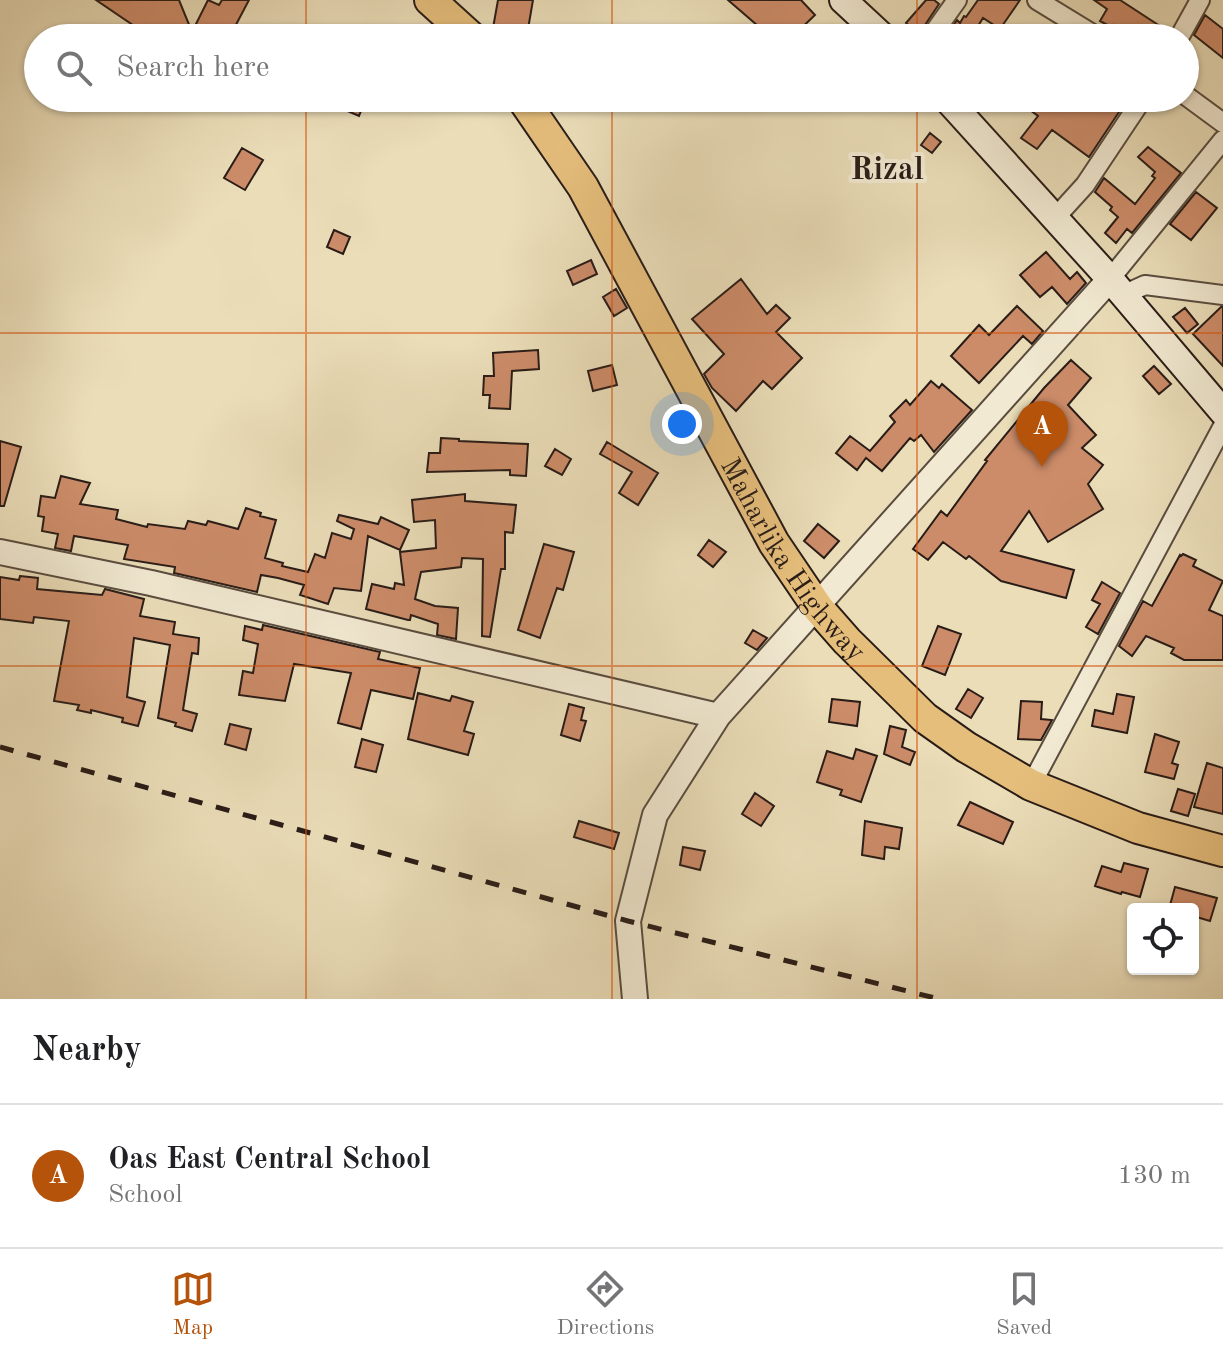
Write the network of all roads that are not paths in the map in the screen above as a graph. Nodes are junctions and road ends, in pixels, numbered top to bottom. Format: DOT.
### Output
graph roads {
  1 [pos="430,0"];
  2 [pos="843,0"];
  3 [pos="957,0"];
  4 [pos="1037,0"];
  5 [pos="1200,0"];
  6 [pos="457,24"];
  7 [pos="869,24"];
  8 [pos="940,24"];
  9 [pos="1076,24"];
  10 [pos="1187,24"];
  11 [pos="1199,105"];
  12 [pos="532,112"];
  13 [pos="959,112"];
  14 [pos="1134,112"];
  15 [pos="1223,123"];
  16 [pos="1223,140"];
  17 [pos="1055,218"];
  18 [pos="1116,287"];
  19 [pos="1223,295"];
  20 [pos="1223,412"];
  21 [pos="1223,426"];
  22 [pos="0,552"];
  23 [pos="818,608"];
  24 [pos="718,716"];
  25 [pos="1031,785"];
  26 [pos="1223,851"];
  27 [pos="635,999"];
  1 -- 6 [label="highway"];
  2 -- 7 [label="main road"];
  3 -- 8 [label="street"];
  4 -- 9 [label="street"];
  5 -- 10 [label="street"];
  11 -- 15 [label="street"];
  12 -- 23 [label="highway, Maharlika Highway"];
  13 -- 17 [label="main road"];
  14 -- 17 [label="street"];
  16 -- 18 [label="street"];
  17 -- 18 [label="main road"];
  18 -- 19 [label="street"];
  18 -- 20 [label="main road"];
  18 -- 23 [label="street"];
  21 -- 25 [label="street"];
  22 -- 24 [label="street"];
  23 -- 24 [label="street"];
  23 -- 25 [label="highway, Maharlika Highway"];
  24 -- 27 [label="street"];
  25 -- 26 [label="highway, Maharlika Highway"];
}
